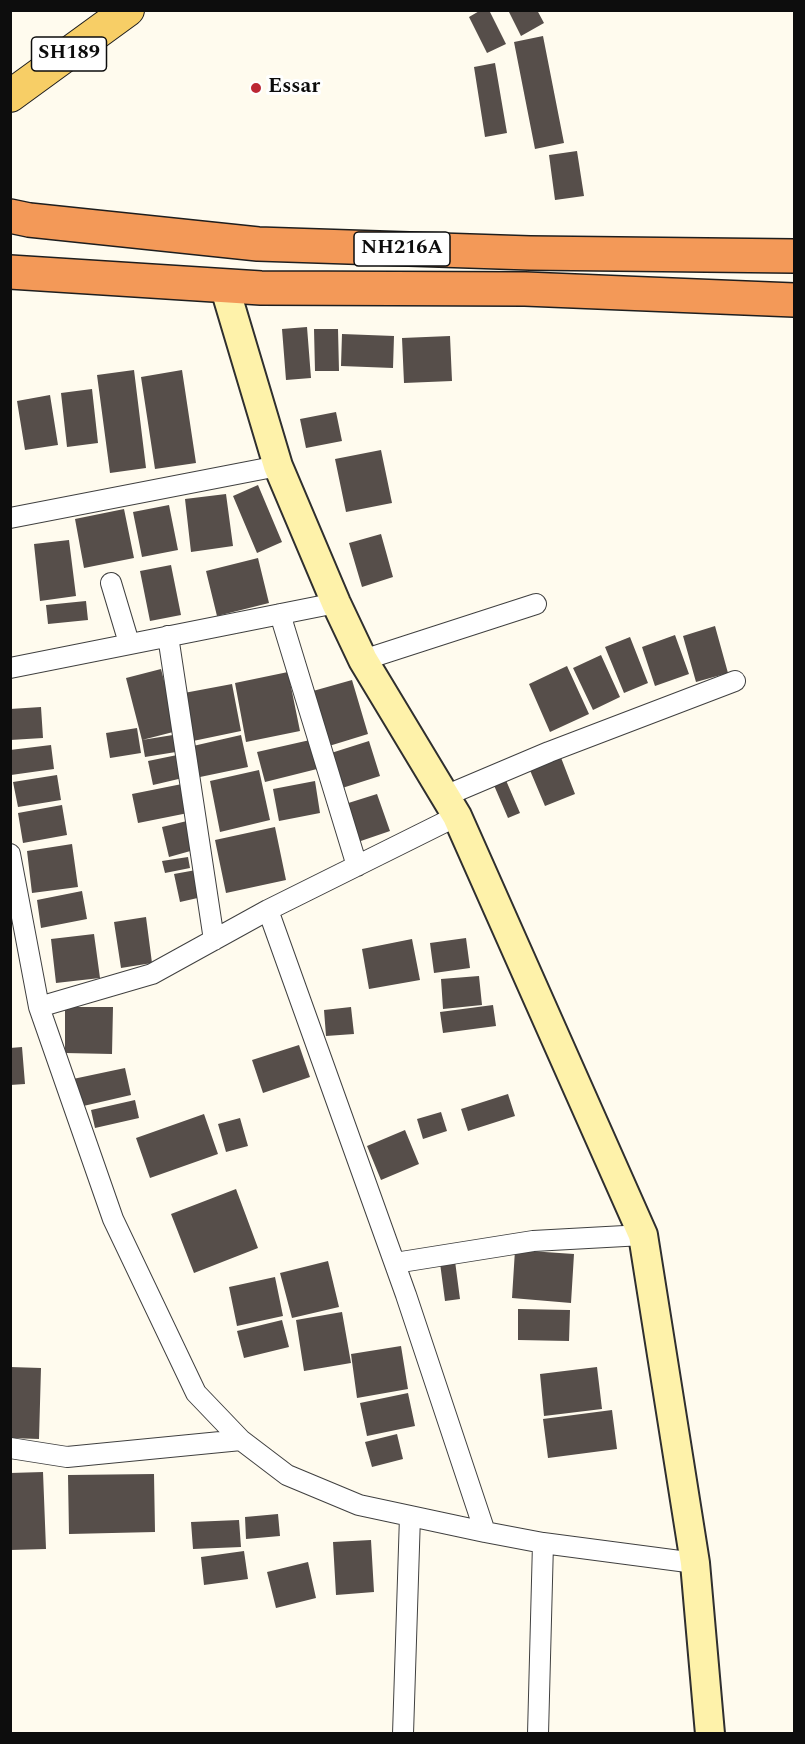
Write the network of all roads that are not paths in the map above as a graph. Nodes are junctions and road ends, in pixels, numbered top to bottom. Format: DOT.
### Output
graph roads {
  1 [pos="128,10"];
  2 [pos="10,96"];
  3 [pos="10,216"];
  4 [pos="795,256"];
  5 [pos="10,272"];
  6 [pos="224,285"];
  7 [pos="795,300"];
  8 [pos="278,466"];
  9 [pos="10,518"];
  10 [pos="111,583"];
  11 [pos="336,603"];
  12 [pos="536,604"];
  13 [pos="280,614"];
  14 [pos="168,636"];
  15 [pos="129,644"];
  16 [pos="363,660"];
  17 [pos="10,668"];
  18 [pos="735,681"];
  19 [pos="451,806"];
  20 [pos="10,854"];
  21 [pos="357,866"];
  22 [pos="267,910"];
  23 [pos="214,940"];
  24 [pos="39,1007"];
  25 [pos="643,1235"];
  26 [pos="394,1263"];
  27 [pos="241,1440"];
  28 [pos="10,1448"];
  29 [pos="410,1516"];
  30 [pos="484,1532"];
  31 [pos="543,1543"];
  32 [pos="695,1563"];
  33 [pos="403,1734"];
  34 [pos="538,1734"];
  35 [pos="710,1734"];
  1 -- 2 [label="main road, SH189"];
  3 -- 4 [label="highway, NH216A"];
  5 -- 6 [label="highway, NH216A"];
  6 -- 7 [label="highway, NH216A"];
  6 -- 8 [label="main road"];
  8 -- 9 [label="street"];
  8 -- 11 [label="main road"];
  10 -- 15 [label="street"];
  11 -- 13 [label="street"];
  11 -- 16 [label="main road"];
  12 -- 16 [label="street"];
  13 -- 14 [label="street"];
  13 -- 21 [label="street"];
  14 -- 15 [label="street"];
  14 -- 23 [label="street"];
  15 -- 17 [label="street"];
  16 -- 19 [label="main road"];
  18 -- 19 [label="street"];
  19 -- 21 [label="street"];
  19 -- 25 [label="main road"];
  20 -- 24 [label="street"];
  21 -- 22 [label="street"];
  22 -- 23 [label="street"];
  22 -- 26 [label="street"];
  23 -- 24 [label="street"];
  24 -- 27 [label="street"];
  25 -- 26 [label="street"];
  25 -- 32 [label="main road"];
  26 -- 30 [label="street"];
  27 -- 28 [label="street"];
  27 -- 29 [label="street"];
  29 -- 30 [label="street"];
  29 -- 33 [label="street"];
  30 -- 31 [label="street"];
  31 -- 32 [label="street"];
  31 -- 34 [label="street"];
  32 -- 35 [label="main road"];
}
